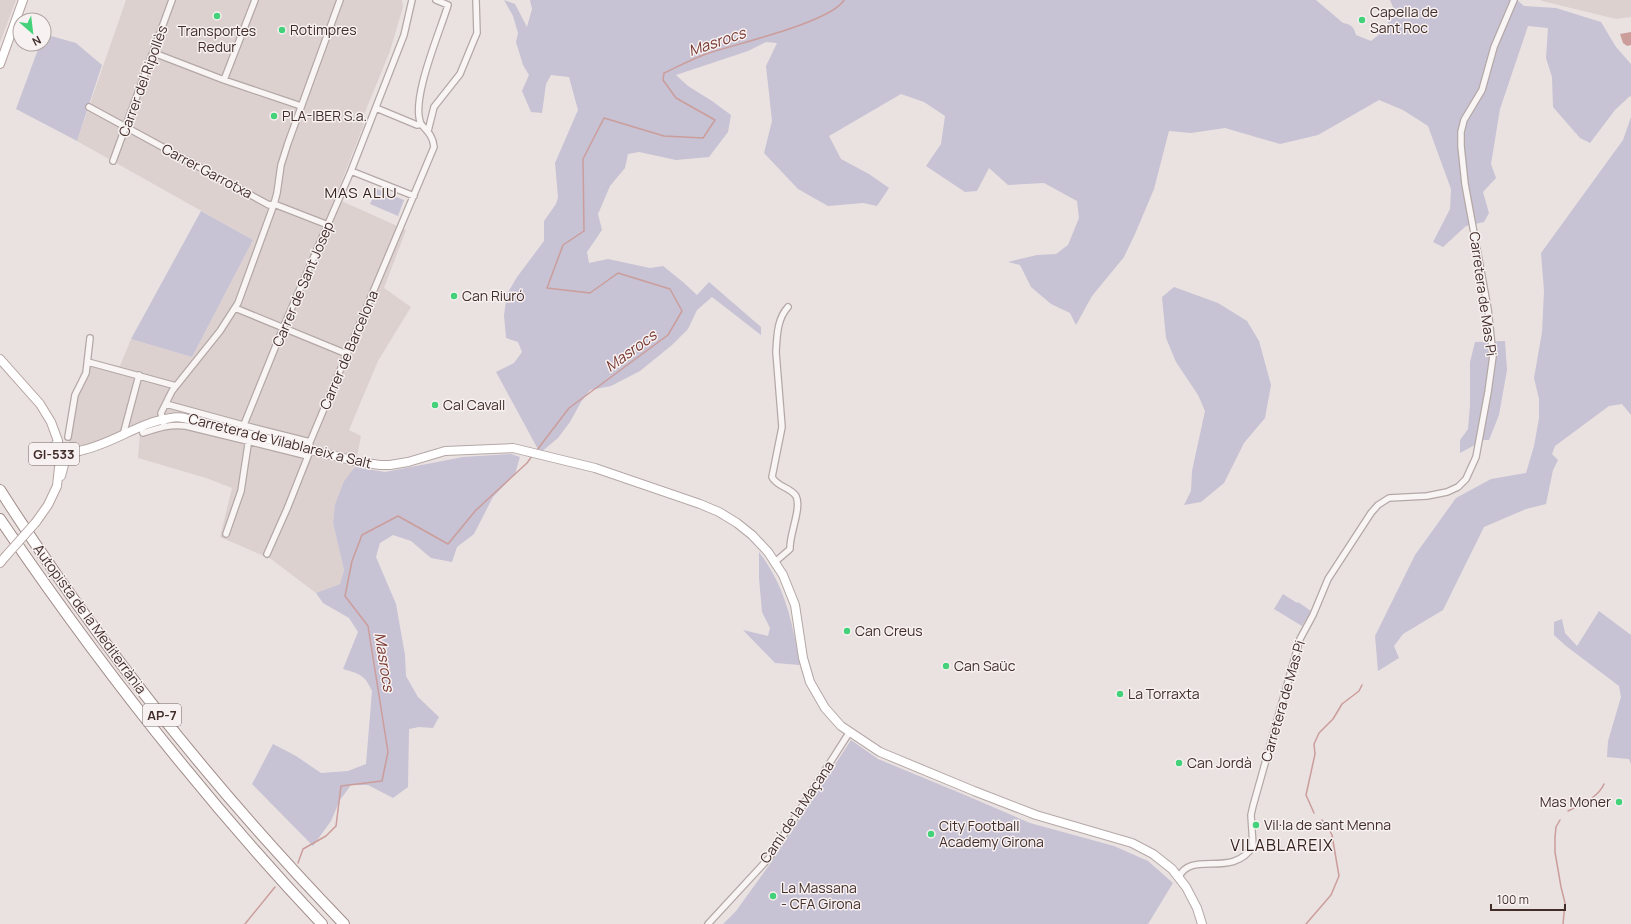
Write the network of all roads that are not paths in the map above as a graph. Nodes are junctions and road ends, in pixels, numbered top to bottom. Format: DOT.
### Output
graph roads {
  1 [pos="23,0"];
  2 [pos="172,0"];
  3 [pos="255,0"];
  4 [pos="340,0"];
  5 [pos="412,0"];
  6 [pos="436,0"];
  7 [pos="476,0"];
  8 [pos="1514,0"];
  9 [pos="154,53"];
  10 [pos="0,64"];
  11 [pos="224,80"];
  12 [pos="301,106"];
  13 [pos="89,107"];
  14 [pos="376,108"];
  15 [pos="421,124"];
  16 [pos="126,127"];
  17 [pos="428,131"];
  18 [pos="113,161"];
  19 [pos="352,172"];
  20 [pos="414,196"];
  21 [pos="274,204"];
  22 [pos="328,225"];
  23 [pos="788,307"];
  24 [pos="235,308"];
  25 [pos="283,328"];
  26 [pos="90,338"];
  27 [pos="347,354"];
  28 [pos="0,359"];
  29 [pos="88,362"];
  30 [pos="139,375"];
  31 [pos="176,386"];
  32 [pos="31,395"];
  33 [pos="166,404"];
  34 [pos="43,408"];
  35 [pos="173,417"];
  36 [pos="44,418"];
  37 [pos="163,419"];
  38 [pos="140,427"];
  39 [pos="242,428"];
  40 [pos="123,435"];
  41 [pos="68,437"];
  42 [pos="249,438"];
  43 [pos="59,448"];
  44 [pos="309,449"];
  45 [pos="77,452"];
  46 [pos="0,490"];
  47 [pos="48,505"];
  48 [pos="0,519"];
  49 [pos="38,519"];
  50 [pos="226,534"];
  51 [pos="267,554"];
  52 [pos="3,560"];
  53 [pos="775,562"];
  54 [pos="849,733"];
  55 [pos="1179,877"];
  56 [pos="322,924"];
  57 [pos="344,924"];
  58 [pos="708,924"];
  59 [pos="1202,924"];
  1 -- 10 [label="street"];
  2 -- 9 [label="street, Carrer del Ripollès"];
  3 -- 11 [label="street"];
  4 -- 12 [label="street"];
  5 -- 14 [label="street, Carrer de Sant Josep"];
  6 -- 15 [label="street"];
  7 -- 17 [label="street"];
  8 -- 55 [label="street, Carretera de Mas Pi"];
  9 -- 11 [label="street"];
  9 -- 16 [label="street, Carrer del Ripollès"];
  11 -- 12 [label="street"];
  12 -- 21 [label="street"];
  13 -- 16 [label="street, Carrer Garrotxa"];
  14 -- 15 [label="street"];
  14 -- 19 [label="street, Carrer de Sant Josep"];
  15 -- 17 [label="street"];
  16 -- 18 [label="street, Carrer del Ripollès"];
  16 -- 21 [label="street, Carrer Garrotxa"];
  17 -- 20 [label="street, Carrer de Barcelona"];
  19 -- 20 [label="street"];
  19 -- 22 [label="street, Carrer de Sant Josep"];
  20 -- 27 [label="street, Carrer de Barcelona"];
  21 -- 22 [label="street, Carrer Garrotxa"];
  21 -- 24 [label="street"];
  22 -- 25 [label="street, Carrer de Sant Josep"];
  23 -- 53 [label="street"];
  24 -- 25 [label="street"];
  24 -- 31 [label="street"];
  25 -- 27 [label="street"];
  25 -- 39 [label="street, Carrer de Sant Josep"];
  26 -- 29 [label="street"];
  27 -- 44 [label="street, Carrer de Barcelona"];
  28 -- 32 [label="street, GI-533"];
  29 -- 30 [label="street"];
  29 -- 41 [label="street"];
  30 -- 31 [label="street"];
  30 -- 40 [label="street"];
  31 -- 33 [label="street"];
  32 -- 34 [label="street, GI-533"];
  32 -- 36 [label="street, GI-533"];
  33 -- 35 [label="street"];
  33 -- 37 [label="street"];
  33 -- 39 [label="street"];
  34 -- 43 [label="street, GI-533"];
  34 -- 45 [label="street"];
  35 -- 37 [label="street, Carretera de Vilablareix a Salt"];
  35 -- 39 [label="street, Carretera de Vilablareix a Salt"];
  36 -- 43 [label="street"];
  36 -- 49 [label="street, GI-533"];
  37 -- 38 [label="street, Carretera de Vilablareix a Salt"];
  37 -- 38 [label="street"];
  37 -- 42 [label="street"];
  38 -- 40 [label="street, Carretera de Vilablareix a Salt"];
  39 -- 42 [label="street, Carretera de Vilablareix a Salt"];
  39 -- 44 [label="street"];
  40 -- 45 [label="street, Carretera de Vilablareix a Salt"];
  42 -- 44 [label="street, Carretera de Vilablareix a Salt"];
  42 -- 50 [label="street"];
  43 -- 45 [label="street"];
  43 -- 47 [label="street, GI-533"];
  44 -- 51 [label="street, Carrer de Barcelona"];
  44 -- 53 [label="street, Carretera de Vilablareix a Salt"];
  45 -- 47 [label="street"];
  46 -- 57 [label="highway, Autopista de la Mediterrània / AP-7"];
  47 -- 49 [label="street, GI-533"];
  48 -- 56 [label="highway, Autopista de la Mediterrània / AP-7"];
  49 -- 52 [label="street, GI-533, bridge"];
  53 -- 54 [label="street, Carretera de Vilablareix a Salt"];
  54 -- 55 [label="street, Carretera de Vilablareix a Salt"];
  54 -- 58 [label="street, Camí de la Maçana"];
  55 -- 59 [label="street, Carretera de Vilablareix a Salt"];
}
